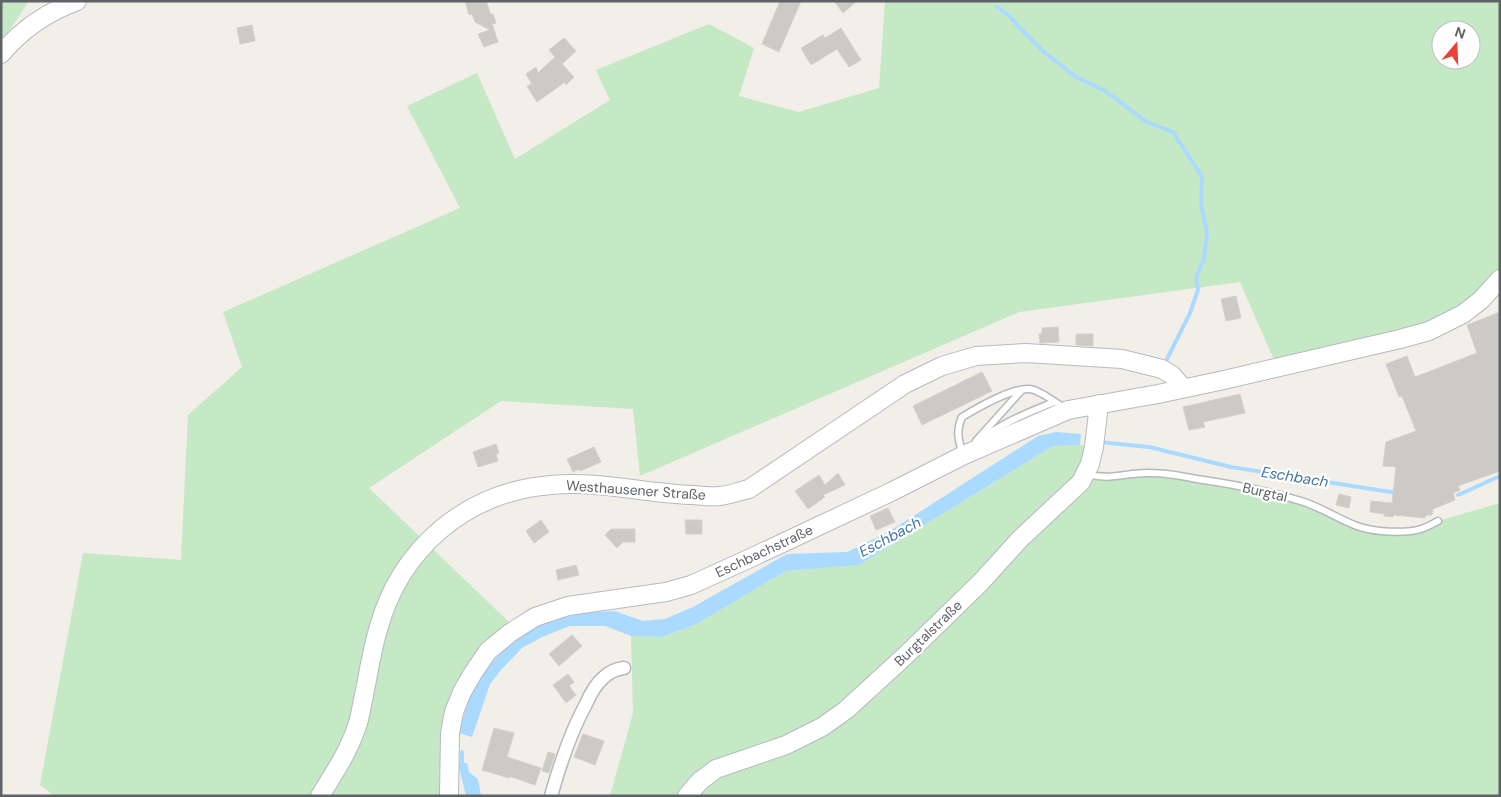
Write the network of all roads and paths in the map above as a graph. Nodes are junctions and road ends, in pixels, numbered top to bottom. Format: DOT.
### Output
graph roads {
  1 [pos="77,1"];
  2 [pos="1,54"];
  3 [pos="1500,279"];
  4 [pos="1183,388"];
  5 [pos="1022,390"];
  6 [pos="1098,404"];
  7 [pos="1061,406"];
  8 [pos="964,455"];
  9 [pos="1086,474"];
  10 [pos="1438,521"];
  11 [pos="624,668"];
  12 [pos="320,796"];
  13 [pos="449,796"];
  14 [pos="551,796"];
  15 [pos="687,796"];
  1 -- 2 [label="main road"];
  3 -- 4 [label="main road"];
  4 -- 6 [label="main road, Eschbachstraße"];
  4 -- 12 [label="main road, Westhausener Straße"];
  5 -- 7 [label="lane"];
  5 -- 8 [label="lane"];
  5 -- 8 [label="lane"];
  6 -- 7 [label="main road, Eschbachstraße"];
  6 -- 9 [label="main road, Burgtalstraße"];
  7 -- 8 [label="main road, Eschbachstraße"];
  8 -- 13 [label="main road, Eschbachstraße"];
  9 -- 10 [label="lane, Burgtal"];
  9 -- 15 [label="main road, Burgtalstraße"];
  11 -- 14 [label="street"];
}
